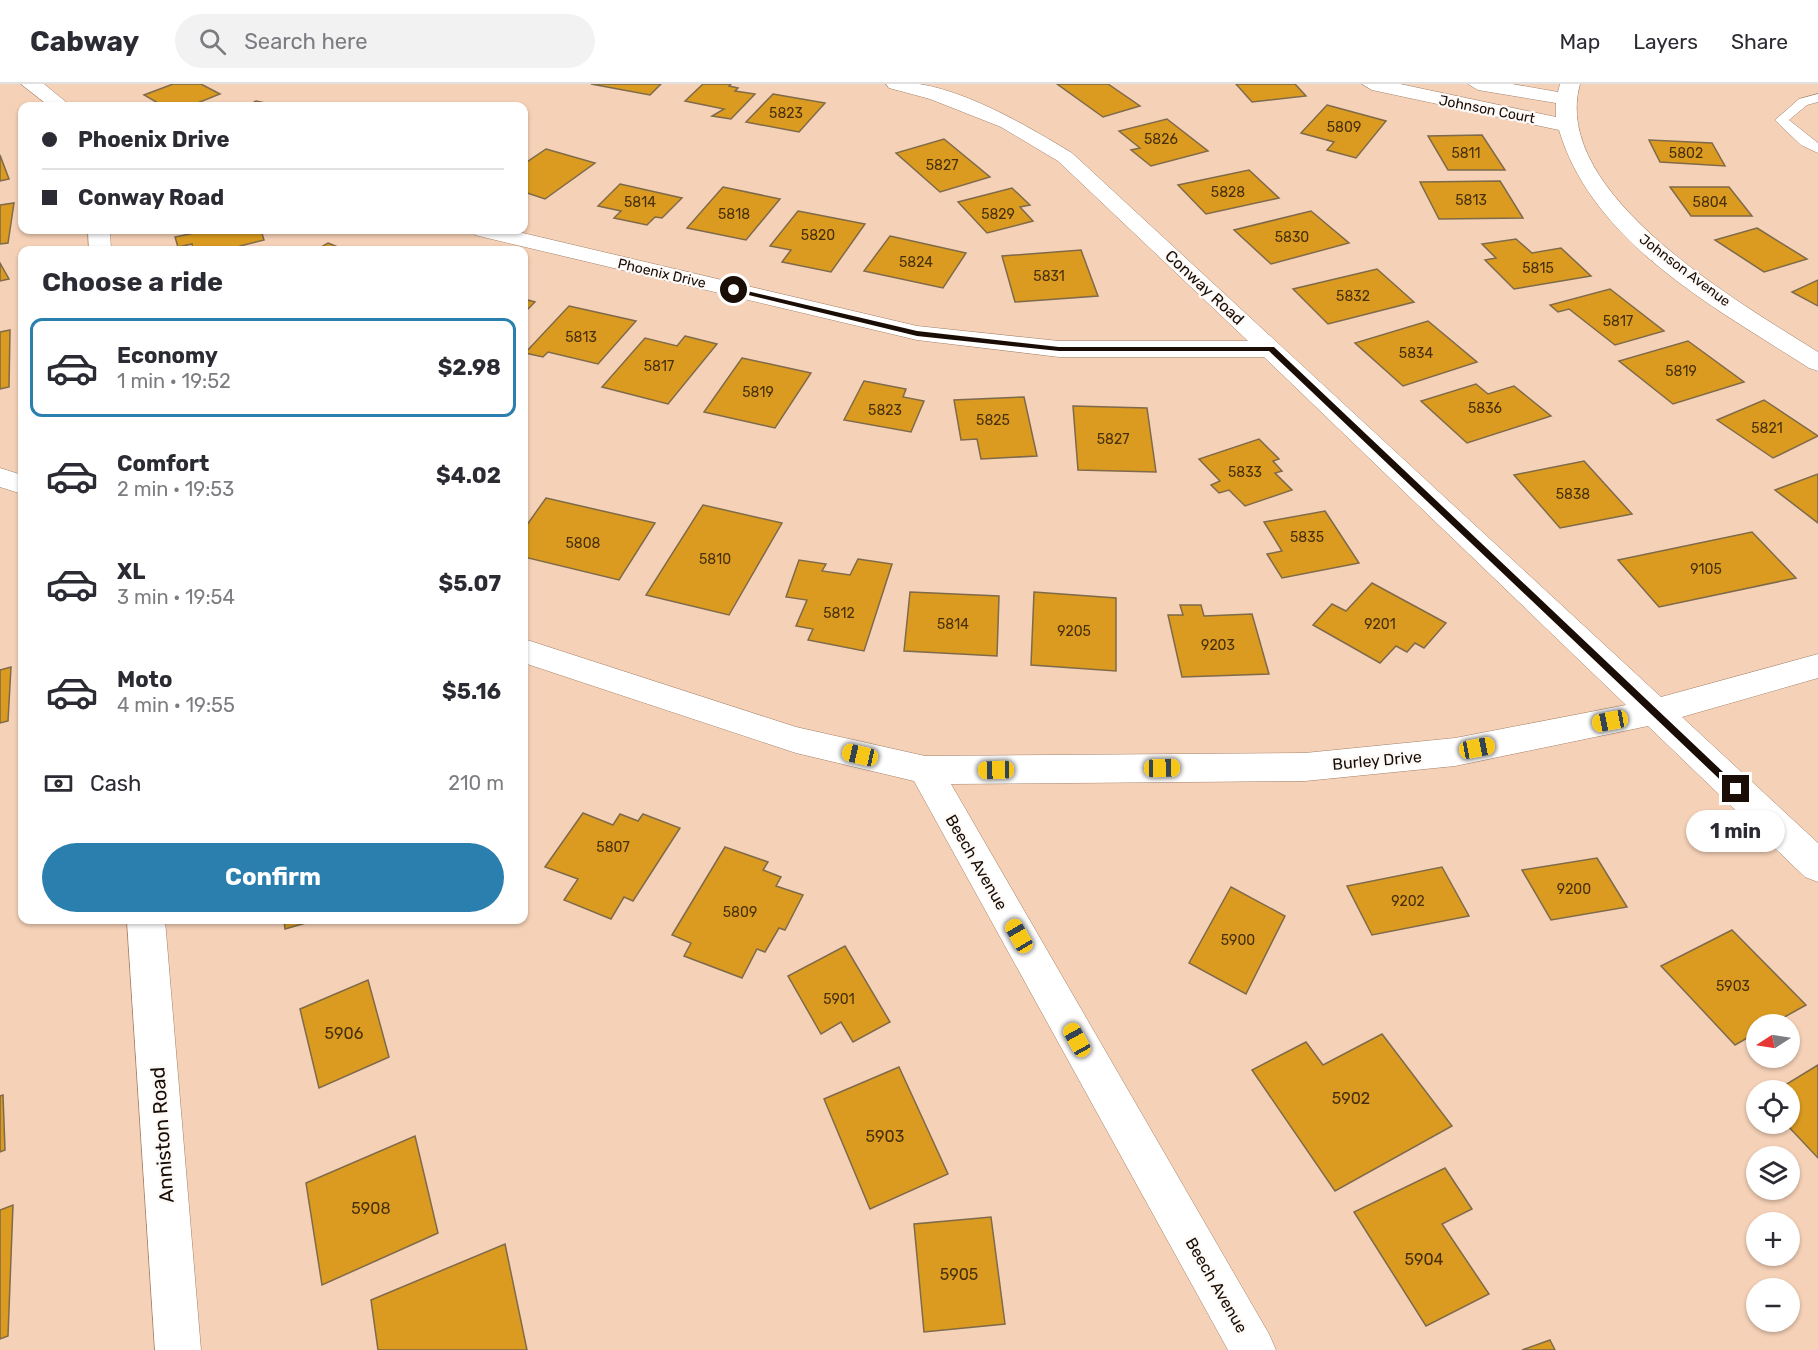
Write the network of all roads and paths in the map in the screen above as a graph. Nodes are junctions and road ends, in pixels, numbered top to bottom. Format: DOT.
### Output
graph roads {
  1 [pos="31,84"];
  2 [pos="896,84"];
  3 [pos="1372,84"];
  4 [pos="1478,84"];
  5 [pos="1567,92"];
  6 [pos="1818,98"];
  7 [pos="56,102"];
  8 [pos="1566,125"];
  9 [pos="1818,149"];
  10 [pos="500,234"];
  11 [pos="1271,348"];
  12 [pos="1818,363"];
  13 [pos="0,477"];
  14 [pos="18,484"];
  15 [pos="528,652"];
  16 [pos="1818,666"];
  17 [pos="1654,712"];
  18 [pos="925,770"];
  19 [pos="1818,866"];
  20 [pos="146,924"];
  21 [pos="178,1350"];
  22 [pos="1253,1350"];
  1 -- 7 [label="street"];
  2 -- 11 [label="street, Conway Road"];
  3 -- 8 [label="street, Johnson Court"];
  4 -- 5 [label="street, Johnson Court"];
  5 -- 8 [label="street, Johnson Avenue"];
  6 -- 9 [label="lane"];
  8 -- 12 [label="street, Johnson Avenue"];
  10 -- 11 [label="street, Phoenix Drive"];
  11 -- 17 [label="street, Conway Road"];
  13 -- 14 [label="street"];
  15 -- 18 [label="street"];
  16 -- 17 [label="street, Burley Drive"];
  17 -- 18 [label="street, Burley Drive"];
  17 -- 19 [label="street, Conway Road"];
  18 -- 22 [label="street, Beech Avenue"];
  20 -- 21 [label="street, Anniston Road"];
}
